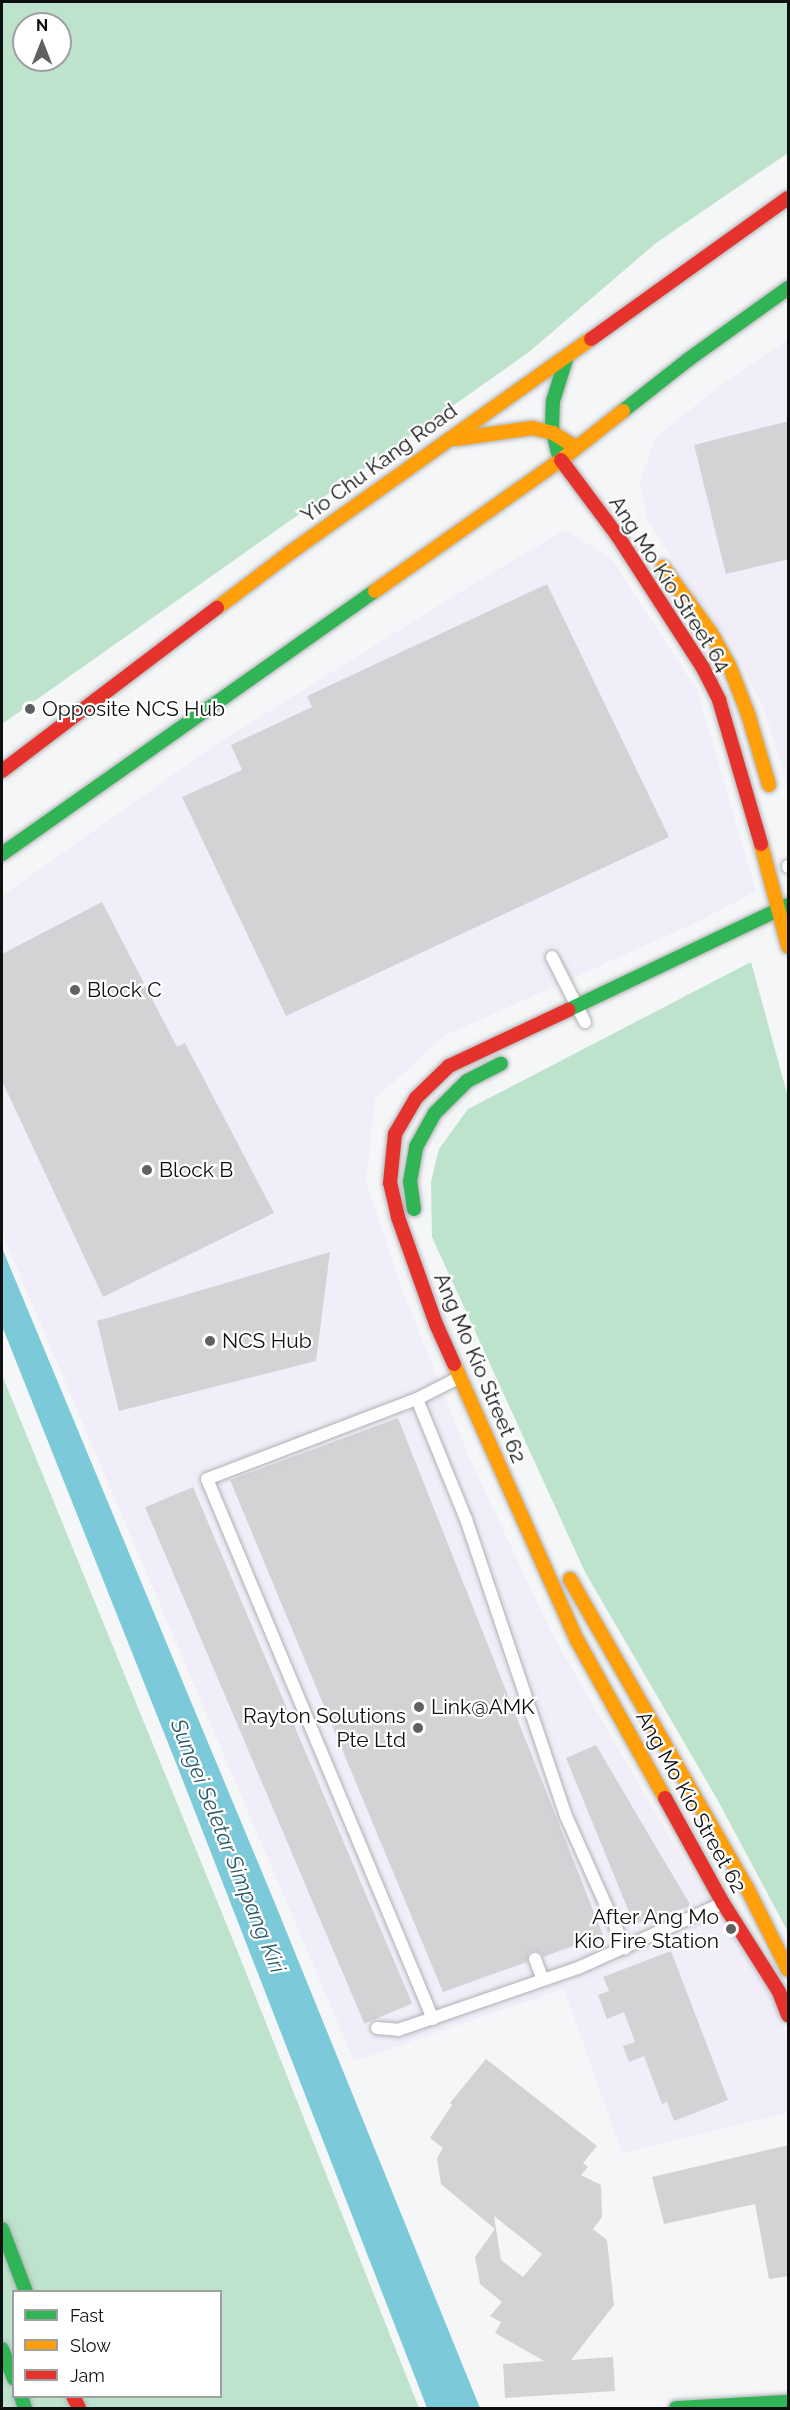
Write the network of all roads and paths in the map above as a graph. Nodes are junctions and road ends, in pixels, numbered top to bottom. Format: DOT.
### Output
graph roads {
  1 [pos="789,198"];
  2 [pos="789,288"];
  3 [pos="567,356"];
  4 [pos="553,433"];
  5 [pos="443,442"];
  6 [pos="575,447"];
  7 [pos="561,460"];
  8 [pos="585,462"];
  9 [pos="651,551"];
  10 [pos="692,606"];
  11 [pos="673,620"];
  12 [pos="740,692"];
  13 [pos="719,700"];
  14 [pos="2,771"];
  15 [pos="772,798"];
  16 [pos="2,854"];
  17 [pos="783,906"];
  18 [pos="782,927"];
  19 [pos="789,946"];
  20 [pos="552,957"];
  21 [pos="576,1005"];
  22 [pos="585,1022"];
  23 [pos="516,1056"];
  24 [pos="398,1217"];
  25 [pos="416,1217"];
  26 [pos="421,1237"];
  27 [pos="448,1313"];
  28 [pos="436,1324"];
  29 [pos="465,1354"];
  30 [pos="472,1371"];
  31 [pos="458,1378"];
  32 [pos="417,1399"];
  33 [pos="518,1471"];
  34 [pos="561,1562"];
  35 [pos="735,1896"];
  36 [pos="625,1948"];
  37 [pos="535,1959"];
  38 [pos="789,1970"];
  39 [pos="543,1980"];
  40 [pos="789,2015"];
  41 [pos="433,2019"];
  42 [pos="377,2028"];
  43 [pos="2,2229"];
  44 [pos="25,2290"];
  45 [pos="2,2349"];
  46 [pos="12,2374"];
  47 [pos="789,2402"];
  48 [pos="676,2409"];
  1 -- 3 [label="street, Yio Chu Kang Road"];
  2 -- 6 [label="street"];
  3 -- 4 [label="street"];
  3 -- 5 [label="street, Yio Chu Kang Road"];
  4 -- 5 [label="street"];
  4 -- 6 [label="street"];
  4 -- 7 [label="street"];
  5 -- 14 [label="street, Yio Chu Kang Road"];
  6 -- 7 [label="street"];
  6 -- 8 [label="street"];
  7 -- 11 [label="street, Ang Mo Kio Street 64"];
  7 -- 16 [label="street"];
  9 -- 10 [label="street, Ang Mo Kio Street 64"];
  10 -- 11 [label="lane"];
  10 -- 12 [label="street, Ang Mo Kio Street 64"];
  11 -- 13 [label="street, Ang Mo Kio Street 64"];
  12 -- 13 [label="lane"];
  12 -- 15 [label="street, Ang Mo Kio Street 64"];
  13 -- 17 [label="street, Ang Mo Kio Street 64"];
  17 -- 18 [label="street, Ang Mo Kio Street 64"];
  17 -- 21 [label="street, Ang Mo Kio Street 62"];
  18 -- 19 [label="street, Ang Mo Kio Street 64"];
  20 -- 21 [label="lane"];
  21 -- 22 [label="lane"];
  21 -- 24 [label="street, Ang Mo Kio Street 62"];
  23 -- 25 [label="street"];
  24 -- 25 [label="lane"];
  24 -- 28 [label="street, Ang Mo Kio Street 62"];
  26 -- 27 [label="street, Ang Mo Kio Street 62"];
  27 -- 28 [label="lane"];
  28 -- 31 [label="street, Ang Mo Kio Street 62"];
  29 -- 30 [label="street, Ang Mo Kio Street 62"];
  30 -- 31 [label="lane"];
  30 -- 33 [label="street, Ang Mo Kio Street 62"];
  31 -- 32 [label="lane"];
  31 -- 35 [label="street, Ang Mo Kio Street 62"];
  32 -- 36 [label="lane"];
  32 -- 41 [label="lane"];
  34 -- 35 [label="street, Ang Mo Kio Street 62"];
  35 -- 36 [label="lane"];
  35 -- 38 [label="street, Ang Mo Kio Street 62"];
  35 -- 40 [label="street, Ang Mo Kio Street 62"];
  36 -- 39 [label="lane"];
  37 -- 39 [label="lane"];
  39 -- 41 [label="lane"];
  41 -- 42 [label="lane"];
  43 -- 44 [label="street"];
  45 -- 46 [label="street"];
  47 -- 48 [label="street"];
}
